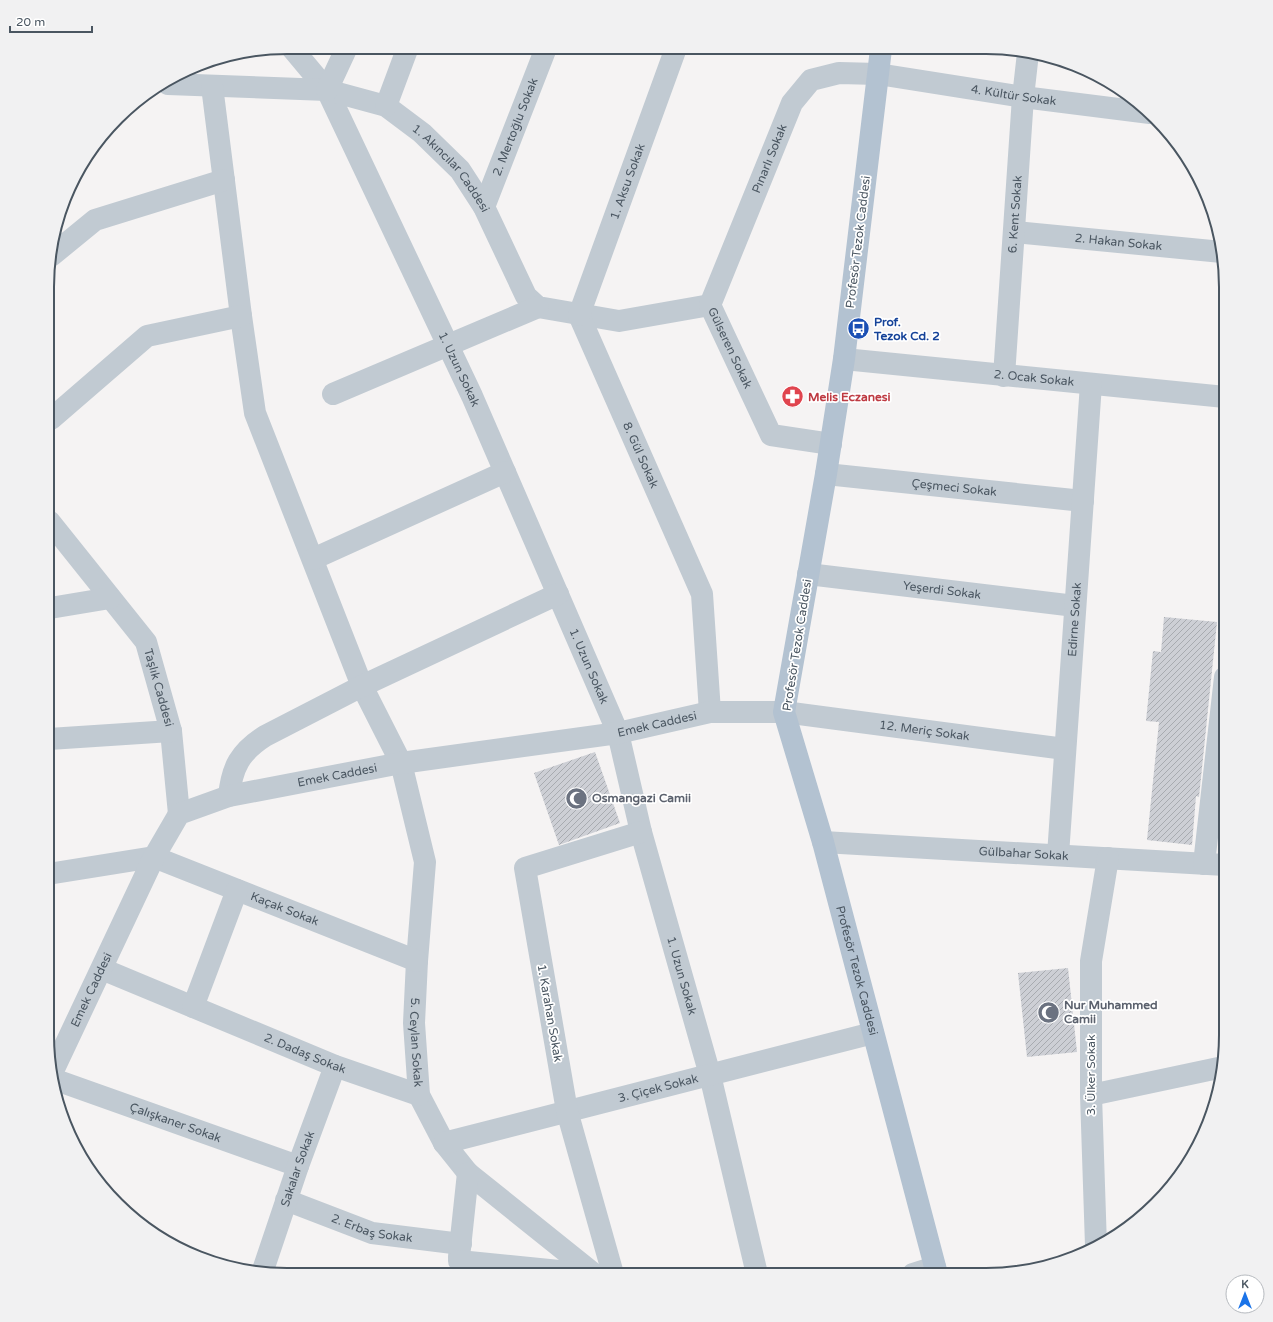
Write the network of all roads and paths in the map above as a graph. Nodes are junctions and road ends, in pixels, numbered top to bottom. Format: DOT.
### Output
graph roads {
  1 [pos="297,54"];
  2 [pos="344,54"];
  3 [pos="405,54"];
  4 [pos="544,54"];
  5 [pos="674,54"];
  6 [pos="880,54"];
  7 [pos="1027,58"];
  8 [pos="878,74"];
  9 [pos="172,84"];
  10 [pos="212,86"];
  11 [pos="327,90"];
  12 [pos="1023,97"];
  13 [pos="386,106"];
  14 [pos="1140,112"];
  15 [pos="224,180"];
  16 [pos="484,207"];
  17 [pos="1014,232"];
  18 [pos="1216,251"];
  19 [pos="57,252"];
  20 [pos="710,305"];
  21 [pos="538,307"];
  22 [pos="579,315"];
  23 [pos="241,316"];
  24 [pos="448,345"];
  25 [pos="844,359"];
  26 [pos="1004,376"];
  27 [pos="1092,384"];
  28 [pos="333,394"];
  29 [pos="1219,396"];
  30 [pos="54,416"];
  31 [pos="831,444"];
  32 [pos="505,472"];
  33 [pos="826,474"];
  34 [pos="1083,501"];
  35 [pos="54,527"];
  36 [pos="313,559"];
  37 [pos="808,574"];
  38 [pos="558,594"];
  39 [pos="110,598"];
  40 [pos="1075,606"];
  41 [pos="54,607"];
  42 [pos="362,686"];
  43 [pos="710,712"];
  44 [pos="784,712"];
  45 [pos="171,731"];
  46 [pos="618,732"];
  47 [pos="1219,736"];
  48 [pos="54,739"];
  49 [pos="1065,749"];
  50 [pos="401,763"];
  51 [pos="229,796"];
  52 [pos="179,814"];
  53 [pos="641,832"];
  54 [pos="822,842"];
  55 [pos="1058,855"];
  56 [pos="154,856"];
  57 [pos="1108,858"];
  58 [pos="1204,864"];
  59 [pos="1219,865"];
  60 [pos="54,873"];
  61 [pos="238,890"];
  62 [pos="416,961"];
  63 [pos="102,969"];
  64 [pos="193,1007"];
  65 [pos="873,1033"];
  66 [pos="56,1065"];
  67 [pos="335,1066"];
  68 [pos="1217,1068"];
  69 [pos="710,1075"];
  70 [pos="58,1081"];
  71 [pos="419,1095"];
  72 [pos="1091,1095"];
  73 [pos="567,1111"];
  74 [pos="444,1143"];
  75 [pos="298,1166"];
  76 [pos="468,1173"];
  77 [pos="286,1200"];
  78 [pos="1096,1240"];
  79 [pos="459,1260"];
  80 [pos="264,1267"];
  81 [pos="533,1268"];
  82 [pos="587,1268"];
  83 [pos="611,1268"];
  84 [pos="756,1268"];
  85 [pos="935,1268"];
  1 -- 11 [label="street"];
  2 -- 11 [label="street"];
  3 -- 13 [label="street"];
  4 -- 16 [label="street, 2. Mertoğlu Sokak"];
  5 -- 22 [label="street, 1. Aksu Sokak"];
  6 -- 8 [label="main road, Profesör Tezok Caddesi"];
  7 -- 12 [label="street, 6. Kent Sokak"];
  8 -- 12 [label="street, 4. Kültür Sokak"];
  8 -- 20 [label="street, Pınarlı Sokak"];
  8 -- 25 [label="main road, Profesör Tezok Caddesi"];
  9 -- 10 [label="street, 1. Akıncılar Caddesi"];
  10 -- 11 [label="street, 1. Akıncılar Caddesi"];
  10 -- 15 [label="street, 5. Ceylan Sokak"];
  11 -- 13 [label="street, 1. Akıncılar Caddesi"];
  11 -- 24 [label="street, 1. Uzun Sokak"];
  12 -- 14 [label="street, 4. Kültür Sokak"];
  12 -- 17 [label="street, 6. Kent Sokak"];
  13 -- 16 [label="street, 1. Akıncılar Caddesi"];
  15 -- 19 [label="street"];
  15 -- 23 [label="street, 5. Ceylan Sokak"];
  16 -- 21 [label="street, 1. Akıncılar Caddesi"];
  17 -- 18 [label="street, 2. Hakan Sokak"];
  17 -- 26 [label="street, 6. Kent Sokak"];
  20 -- 22 [label="street, Gülseren Sokak"];
  20 -- 31 [label="street, Gülseren Sokak"];
  21 -- 22 [label="street"];
  21 -- 24 [label="street"];
  22 -- 43 [label="street, 8. Gül Sokak"];
  23 -- 30 [label="street"];
  23 -- 36 [label="street, 5. Ceylan Sokak"];
  24 -- 28 [label="street"];
  24 -- 32 [label="street, 1. Uzun Sokak"];
  25 -- 26 [label="street, 2. Ocak Sokak"];
  25 -- 31 [label="main road, Profesör Tezok Caddesi"];
  26 -- 27 [label="street, 2. Ocak Sokak"];
  27 -- 29 [label="street, 2. Ocak Sokak"];
  27 -- 34 [label="street, Edirne Sokak"];
  31 -- 33 [label="main road, Profesör Tezok Caddesi"];
  32 -- 36 [label="street"];
  32 -- 38 [label="street, 1. Uzun Sokak"];
  33 -- 34 [label="street, Çeşmeci Sokak"];
  33 -- 37 [label="main road, Profesör Tezok Caddesi"];
  34 -- 40 [label="street, Edirne Sokak"];
  35 -- 39 [label="street, Taşlık Caddesi"];
  36 -- 42 [label="street, 5. Ceylan Sokak"];
  37 -- 40 [label="street, Yeşerdi Sokak"];
  37 -- 44 [label="main road, Profesör Tezok Caddesi"];
  38 -- 42 [label="street"];
  38 -- 46 [label="street, 1. Uzun Sokak"];
  39 -- 41 [label="street"];
  39 -- 45 [label="street, Taşlık Caddesi"];
  40 -- 49 [label="street, Edirne Sokak"];
  42 -- 50 [label="street, 5. Ceylan Sokak"];
  42 -- 51 [label="street"];
  43 -- 44 [label="street, Emek Caddesi"];
  43 -- 46 [label="street, Emek Caddesi"];
  44 -- 49 [label="street, 12. Meriç Sokak"];
  44 -- 54 [label="main road, Profesör Tezok Caddesi"];
  45 -- 48 [label="street"];
  45 -- 52 [label="street, Taşlık Caddesi"];
  46 -- 50 [label="street, Emek Caddesi"];
  46 -- 53 [label="street, 1. Uzun Sokak"];
  47 -- 58 [label="street"];
  49 -- 55 [label="street, Edirne Sokak"];
  50 -- 51 [label="street, Emek Caddesi"];
  50 -- 62 [label="street, 5. Ceylan Sokak"];
  51 -- 52 [label="street, Emek Caddesi"];
  52 -- 56 [label="street, Emek Caddesi"];
  53 -- 69 [label="street, 1. Uzun Sokak"];
  53 -- 73 [label="street, 1. Karahan Sokak"];
  54 -- 55 [label="street, Gülbahar Sokak"];
  54 -- 65 [label="main road, Profesör Tezok Caddesi"];
  55 -- 57 [label="street, Gülbahar Sokak"];
  56 -- 60 [label="street"];
  56 -- 61 [label="street, Kaçak Sokak"];
  56 -- 63 [label="street, Emek Caddesi"];
  57 -- 58 [label="street, Gülbahar Sokak"];
  57 -- 72 [label="street, 3. Ülker Sokak"];
  58 -- 59 [label="street, Gülbahar Sokak"];
  61 -- 62 [label="street, Kaçak Sokak"];
  61 -- 64 [label="street"];
  62 -- 71 [label="street, 5. Ceylan Sokak"];
  63 -- 64 [label="street, 2. Dadaş Sokak"];
  63 -- 66 [label="street, Emek Caddesi"];
  64 -- 67 [label="street, 2. Dadaş Sokak"];
  65 -- 69 [label="street, 3. Çiçek Sokak"];
  65 -- 85 [label="main road, Profesör Tezok Caddesi"];
  67 -- 71 [label="street, 2. Dadaş Sokak"];
  67 -- 75 [label="street, Sakalar Sokak"];
  68 -- 72 [label="street"];
  69 -- 73 [label="street, 3. Çiçek Sokak"];
  69 -- 84 [label="street, 1. Uzun Sokak"];
  70 -- 75 [label="street, Çalışkaner Sokak"];
  71 -- 74 [label="street, 5. Ceylan Sokak"];
  72 -- 78 [label="street, 3. Ülker Sokak"];
  73 -- 74 [label="street, 3. Çiçek Sokak"];
  73 -- 83 [label="street, 1. Karahan Sokak"];
  74 -- 76 [label="street, 5. Ceylan Sokak"];
  75 -- 77 [label="street, Sakalar Sokak"];
  76 -- 79 [label="street"];
  76 -- 82 [label="street, 5. Ceylan Sokak"];
  77 -- 79 [label="street, 2. Erbaş Sokak"];
  77 -- 80 [label="street, Sakalar Sokak"];
  79 -- 81 [label="street"];
}
